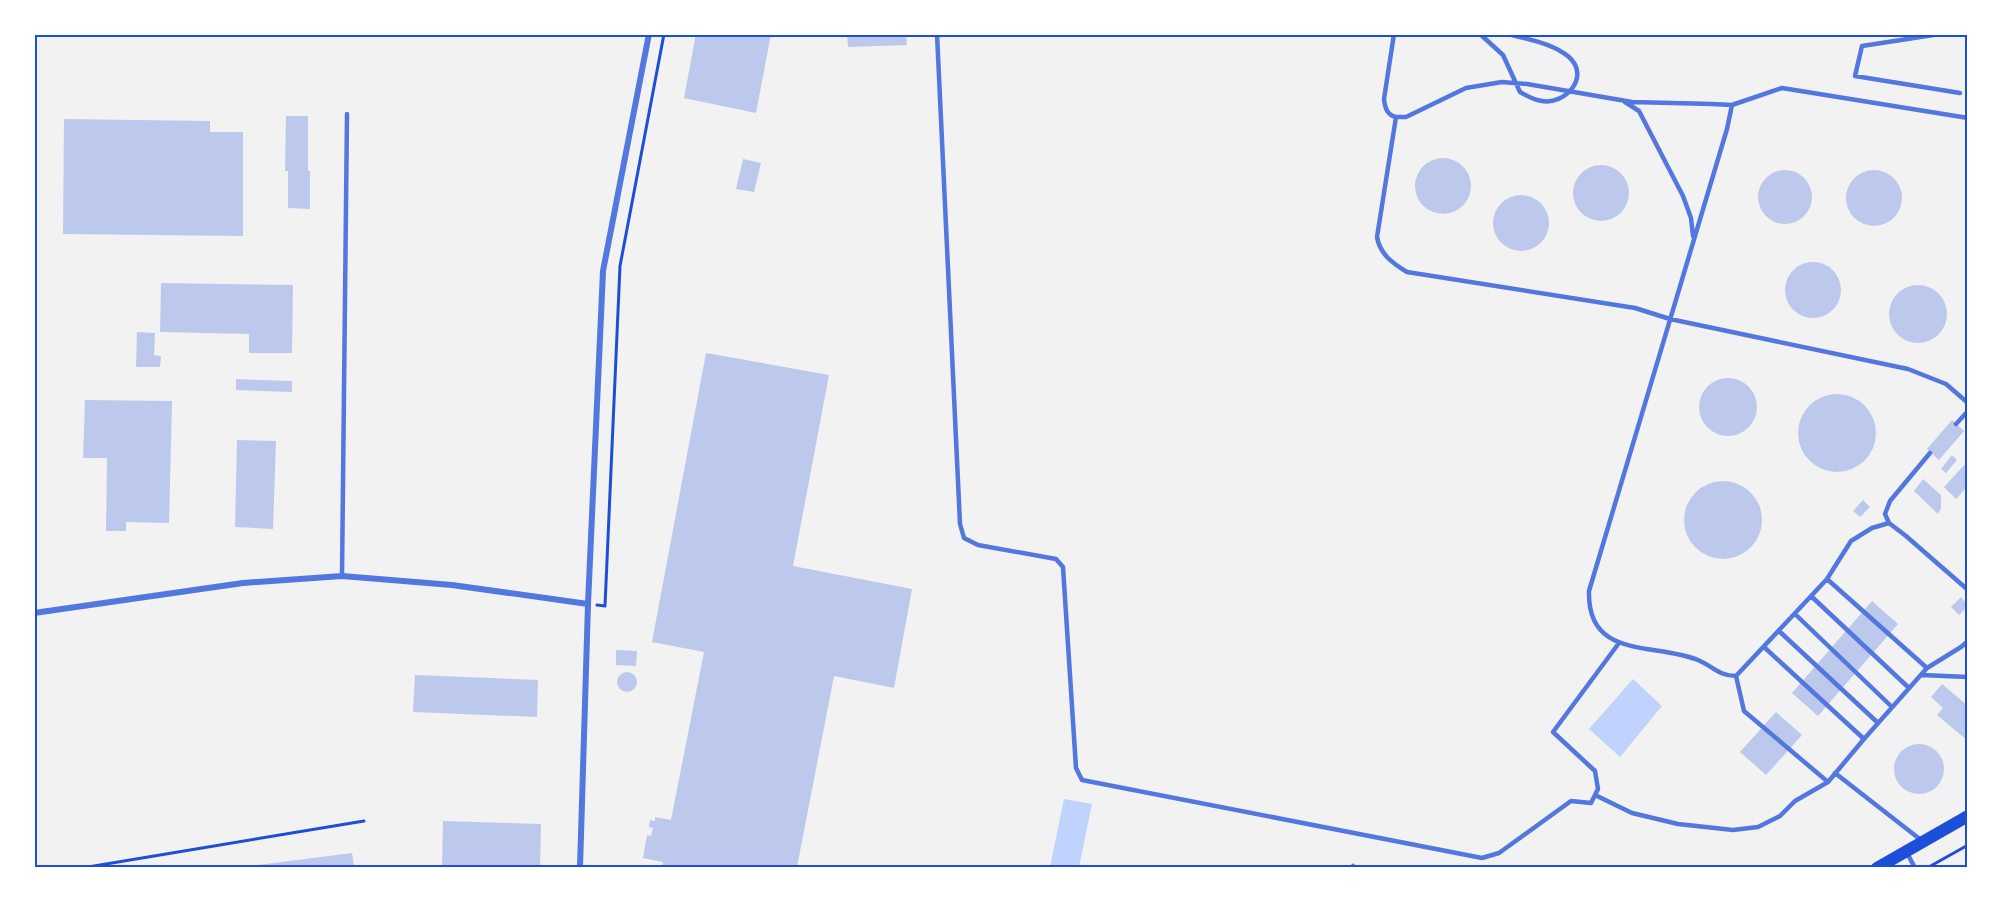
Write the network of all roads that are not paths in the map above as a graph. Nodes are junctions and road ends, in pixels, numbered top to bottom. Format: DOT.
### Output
graph roads {
  1 [pos="649,34"];
  2 [pos="937,34"];
  3 [pos="1394,34"];
  4 [pos="1480,34"];
  5 [pos="1509,34"];
  6 [pos="1940,34"];
  7 [pos="1516,83"];
  8 [pos="1571,91"];
  9 [pos="1960,93"];
  10 [pos="1620,100"];
  11 [pos="1732,105"];
  12 [pos="347,114"];
  13 [pos="1396,117"];
  14 [pos="1968,118"];
  15 [pos="1693,238"];
  16 [pos="1670,319"];
  17 [pos="1968,403"];
  18 [pos="1968,411"];
  19 [pos="1956,424"];
  20 [pos="1930,453"];
  21 [pos="1889,523"];
  22 [pos="342,576"];
  23 [pos="1827,579"];
  24 [pos="1968,590"];
  25 [pos="1811,596"];
  26 [pos="588,604"];
  27 [pos="34,613"];
  28 [pos="1795,614"];
  29 [pos="1779,631"];
  30 [pos="1968,640"];
  31 [pos="1620,643"];
  32 [pos="1764,647"];
  33 [pos="1961,647"];
  34 [pos="1968,652"];
  35 [pos="1927,668"];
  36 [pos="1921,675"];
  37 [pos="1736,676"];
  38 [pos="1968,677"];
  39 [pos="1908,688"];
  40 [pos="1892,707"];
  41 [pos="1877,722"];
  42 [pos="1864,739"];
  43 [pos="1835,773"];
  44 [pos="1828,782"];
  45 [pos="1594,795"];
  46 [pos="1968,816"];
  47 [pos="1923,842"];
  48 [pos="1906,852"];
  49 [pos="580,867"];
  50 [pos="1877,867"];
  51 [pos="1916,867"];
  1 -- 26 [label="street"];
  2 -- 45 [label="lane"];
  3 -- 13 [label="lane"];
  4 -- 7 [label="lane"];
  5 -- 8 [label="lane"];
  6 -- 9 [label="lane"];
  7 -- 8 [label="lane"];
  7 -- 8 [label="lane"];
  7 -- 13 [label="lane"];
  8 -- 10 [label="lane"];
  10 -- 11 [label="lane"];
  10 -- 15 [label="lane"];
  11 -- 14 [label="lane"];
  11 -- 15 [label="lane"];
  12 -- 22 [label="lane"];
  13 -- 16 [label="lane"];
  15 -- 16 [label="lane"];
  16 -- 17 [label="lane"];
  16 -- 31 [label="lane"];
  18 -- 19 [label="lane"];
  20 -- 21 [label="lane"];
  21 -- 23 [label="lane"];
  21 -- 24 [label="lane"];
  22 -- 26 [label="street"];
  22 -- 27 [label="street"];
  23 -- 25 [label="lane"];
  23 -- 35 [label="lane"];
  25 -- 28 [label="lane"];
  25 -- 39 [label="lane"];
  26 -- 49 [label="street"];
  28 -- 29 [label="lane"];
  28 -- 40 [label="lane"];
  29 -- 32 [label="lane"];
  29 -- 41 [label="lane"];
  30 -- 33 [label="lane"];
  31 -- 37 [label="lane"];
  31 -- 45 [label="lane"];
  32 -- 37 [label="lane"];
  32 -- 42 [label="lane"];
  33 -- 34 [label="lane"];
  33 -- 35 [label="lane"];
  35 -- 36 [label="lane"];
  36 -- 38 [label="lane"];
  36 -- 39 [label="lane"];
  37 -- 44 [label="lane"];
  39 -- 40 [label="lane"];
  40 -- 41 [label="lane"];
  41 -- 42 [label="lane"];
  42 -- 43 [label="lane"];
  43 -- 44 [label="lane"];
  43 -- 47 [label="lane"];
  44 -- 45 [label="lane"];
  46 -- 47 [label="main road"];
  47 -- 48 [label="main road"];
  48 -- 50 [label="main road"];
  48 -- 51 [label="lane"];
}
